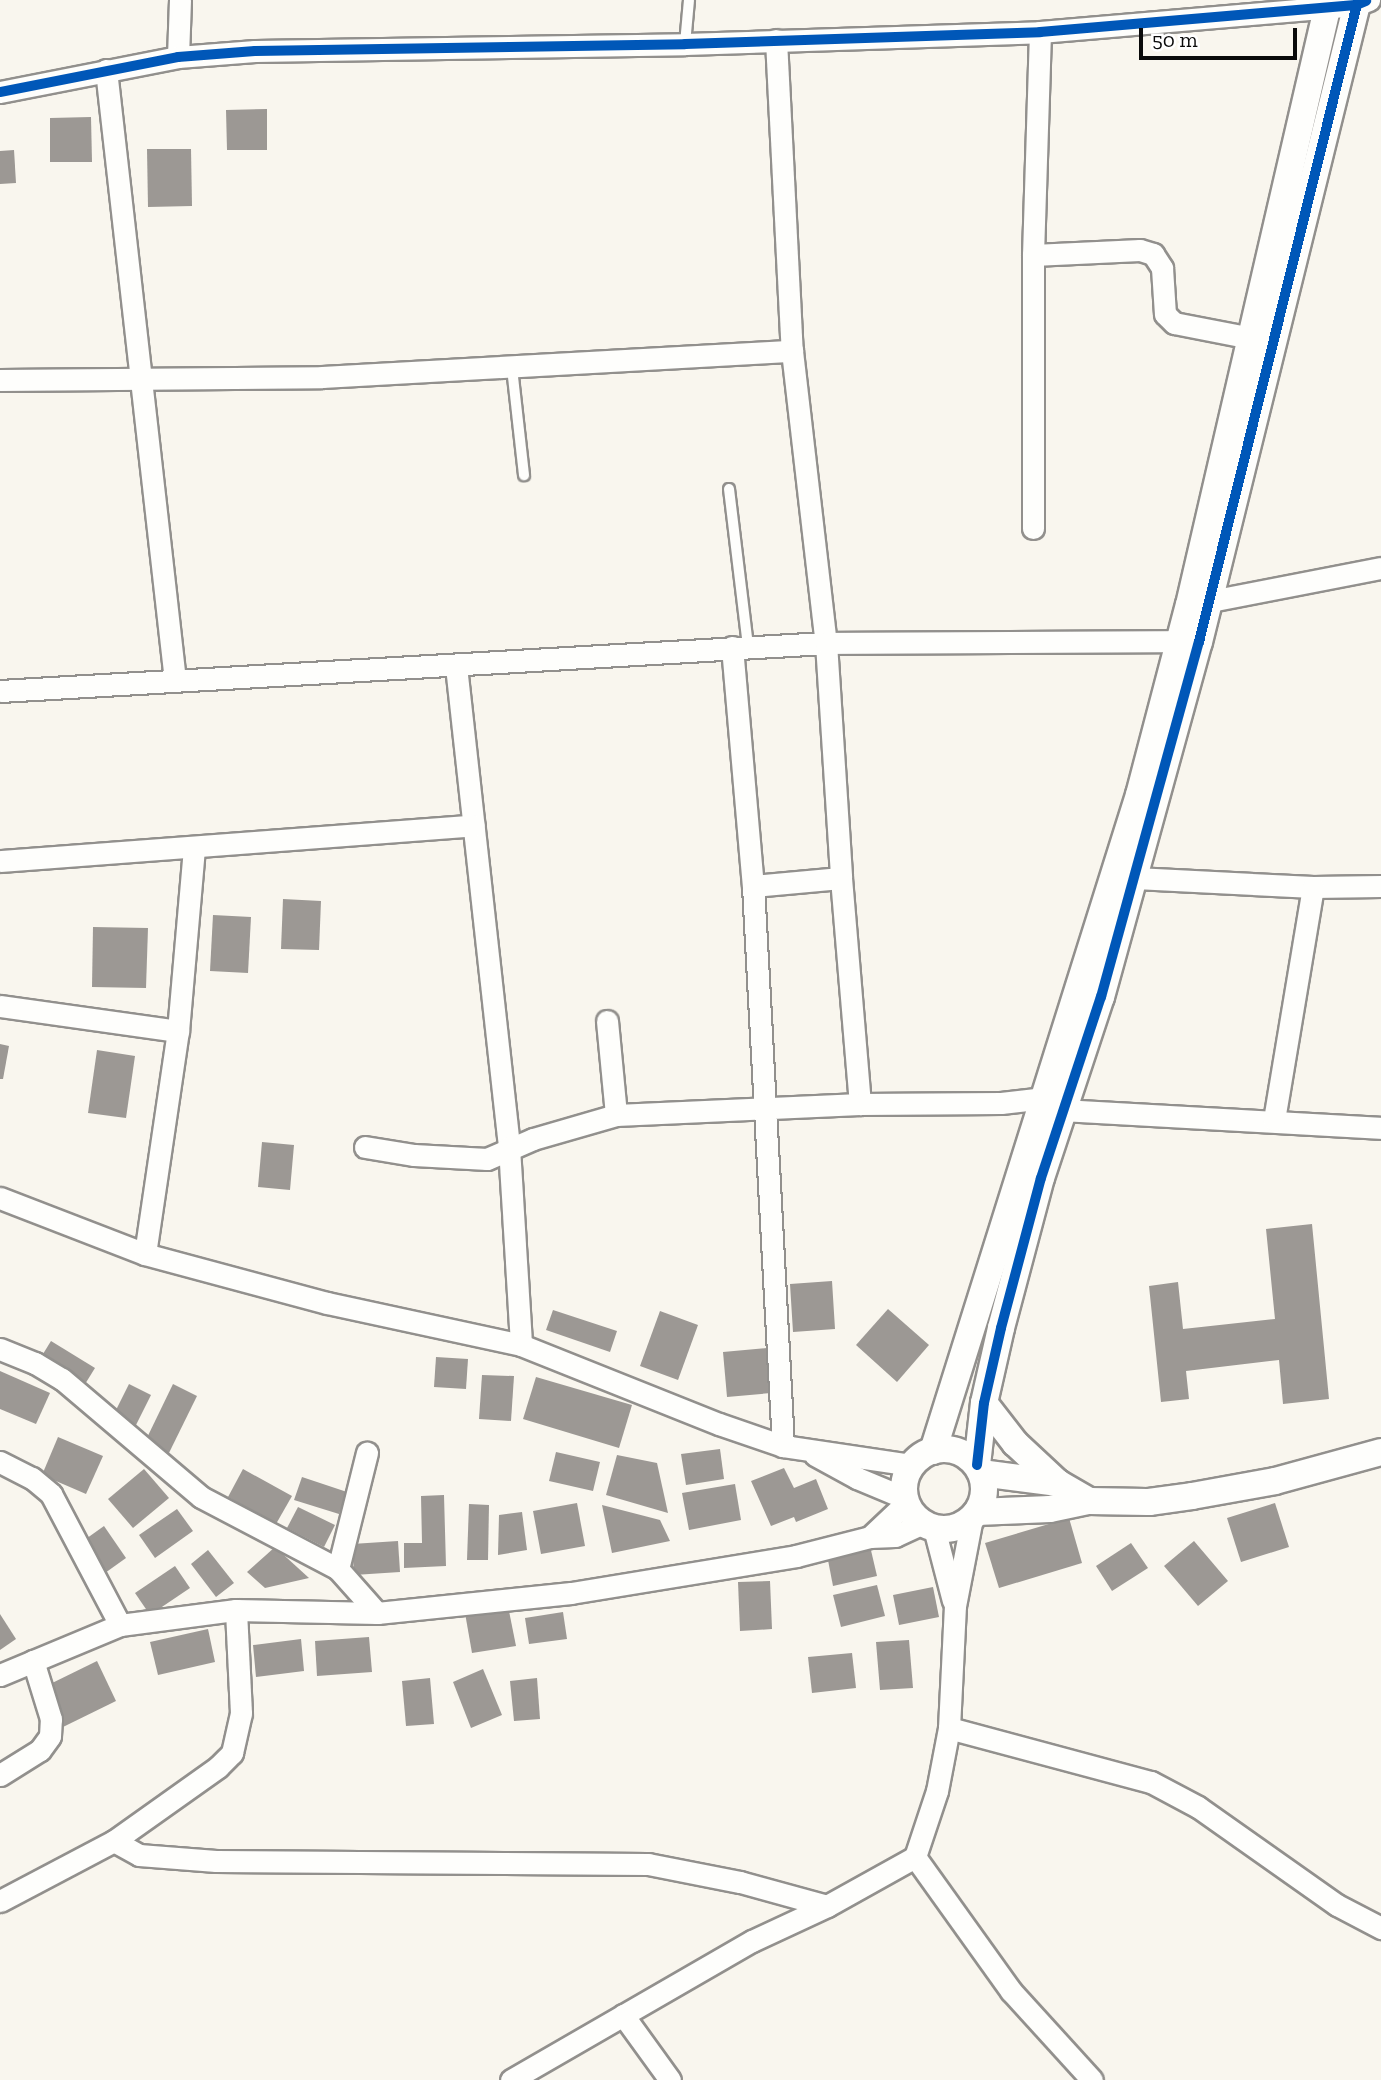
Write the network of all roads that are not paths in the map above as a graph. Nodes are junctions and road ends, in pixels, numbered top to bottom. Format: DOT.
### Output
graph roads {
  1 [pos="180,0"];
  2 [pos="689,0"];
  3 [pos="1361,2"];
  4 [pos="1328,4"];
  5 [pos="1040,32"];
  6 [pos="776,40"];
  7 [pos="685,44"];
  8 [pos="178,57"];
  9 [pos="106,70"];
  10 [pos="0,92"];
  11 [pos="1033,255"];
  12 [pos="1251,338"];
  13 [pos="792,351"];
  14 [pos="512,369"];
  15 [pos="141,377"];
  16 [pos="0,380"];
  17 [pos="524,475"];
  18 [pos="729,489"];
  19 [pos="1033,528"];
  20 [pos="1381,568"];
  21 [pos="1199,603"];
  22 [pos="1190,641"];
  23 [pos="826,643"];
  24 [pos="740,647"];
  25 [pos="456,666"];
  26 [pos="175,680"];
  27 [pos="0,691"];
  28 [pos="1148,797"];
  29 [pos="474,825"];
  30 [pos="194,848"];
  31 [pos="0,861"];
  32 [pos="841,878"];
  33 [pos="1135,878"];
  34 [pos="753,886"];
  35 [pos="1381,886"];
  36 [pos="1313,887"];
  37 [pos="0,1006"];
  38 [pos="607,1021"];
  39 [pos="178,1031"];
  40 [pos="860,1104"];
  41 [pos="1054,1104"];
  42 [pos="766,1110"];
  43 [pos="616,1115"];
  44 [pos="1274,1120"];
  45 [pos="1381,1128"];
  46 [pos="365,1147"];
  47 [pos="509,1147"];
  48 [pos="1030,1175"];
  49 [pos="0,1198"];
  50 [pos="145,1254"];
  51 [pos="521,1345"];
  52 [pos="0,1349"];
  53 [pos="984,1403"];
  54 [pos="794,1448"];
  55 [pos="1381,1452"];
  56 [pos="367,1453"];
  57 [pos="922,1458"];
  58 [pos="0,1462"];
  59 [pos="979,1469"];
  60 [pos="1058,1483"];
  61 [pos="1089,1501"];
  62 [pos="917,1513"];
  63 [pos="974,1515"];
  64 [pos="338,1569"];
  65 [pos="955,1606"];
  66 [pos="236,1610"];
  67 [pos="377,1613"];
  68 [pos="120,1625"];
  69 [pos="33,1661"];
  70 [pos="0,1675"];
  71 [pos="949,1727"];
  72 [pos="0,1775"];
  73 [pos="114,1841"];
  74 [pos="915,1857"];
  75 [pos="0,1902"];
  76 [pos="827,1906"];
  77 [pos="1381,1928"];
  78 [pos="623,2015"];
  79 [pos="511,2080"];
  80 [pos="670,2080"];
  81 [pos="1092,2080"];
  1 -- 8 [label="street"];
  2 -- 7 [label="lane"];
  3 -- 4 [label="street"];
  3 -- 21 [label="street"];
  4 -- 5 [label="street"];
  4 -- 12 [label="street"];
  5 -- 6 [label="street"];
  5 -- 11 [label="street"];
  6 -- 7 [label="street"];
  6 -- 13 [label="street"];
  7 -- 8 [label="street"];
  8 -- 9 [label="street"];
  9 -- 10 [label="street"];
  9 -- 15 [label="street"];
  11 -- 12 [label="street"];
  11 -- 19 [label="street"];
  12 -- 21 [label="street"];
  13 -- 14 [label="street"];
  13 -- 23 [label="street"];
  14 -- 15 [label="street"];
  14 -- 17 [label="lane"];
  15 -- 16 [label="street"];
  15 -- 26 [label="street"];
  18 -- 24 [label="lane"];
  20 -- 21 [label="street"];
  21 -- 22 [label="street"];
  22 -- 23 [label="street"];
  22 -- 28 [label="street"];
  23 -- 24 [label="street"];
  23 -- 32 [label="street"];
  24 -- 25 [label="street"];
  24 -- 34 [label="street"];
  25 -- 26 [label="street"];
  25 -- 29 [label="street"];
  26 -- 27 [label="street"];
  28 -- 33 [label="street"];
  28 -- 41 [label="street"];
  29 -- 30 [label="street"];
  29 -- 47 [label="street"];
  30 -- 31 [label="street"];
  30 -- 39 [label="street"];
  32 -- 34 [label="street"];
  32 -- 40 [label="street"];
  33 -- 36 [label="street"];
  33 -- 41 [label="street"];
  34 -- 42 [label="street"];
  35 -- 36 [label="street"];
  36 -- 44 [label="street"];
  37 -- 39 [label="street"];
  38 -- 43 [label="street"];
  39 -- 50 [label="street"];
  40 -- 41 [label="street"];
  40 -- 42 [label="street"];
  41 -- 44 [label="street"];
  41 -- 48 [label="street"];
  42 -- 43 [label="street"];
  42 -- 54 [label="street"];
  43 -- 47 [label="street"];
  44 -- 45 [label="street"];
  46 -- 47 [label="street"];
  47 -- 51 [label="street"];
  48 -- 53 [label="street"];
  48 -- 57 [label="street"];
  49 -- 50 [label="street"];
  50 -- 51 [label="street"];
  51 -- 54 [label="street"];
  52 -- 64 [label="street"];
  53 -- 59 [label="street"];
  53 -- 60 [label="street"];
  54 -- 57 [label="street"];
  54 -- 62 [label="street"];
  55 -- 61 [label="street"];
  56 -- 64 [label="street"];
  57 -- 59 [label="street"];
  57 -- 62 [label="street"];
  58 -- 68 [label="street"];
  59 -- 60 [label="street"];
  59 -- 63 [label="street"];
  60 -- 61 [label="street"];
  61 -- 63 [label="street"];
  62 -- 63 [label="street"];
  62 -- 65 [label="street"];
  62 -- 67 [label="street"];
  63 -- 65 [label="street"];
  64 -- 67 [label="street"];
  65 -- 71 [label="street"];
  66 -- 67 [label="street"];
  66 -- 68 [label="street"];
  66 -- 73 [label="street"];
  68 -- 69 [label="street"];
  69 -- 70 [label="street"];
  69 -- 72 [label="street"];
  71 -- 74 [label="street"];
  71 -- 77 [label="street"];
  73 -- 75 [label="street"];
  73 -- 76 [label="street"];
  74 -- 76 [label="street"];
  74 -- 81 [label="street"];
  76 -- 78 [label="street"];
  78 -- 79 [label="street"];
  78 -- 80 [label="street"];
}
